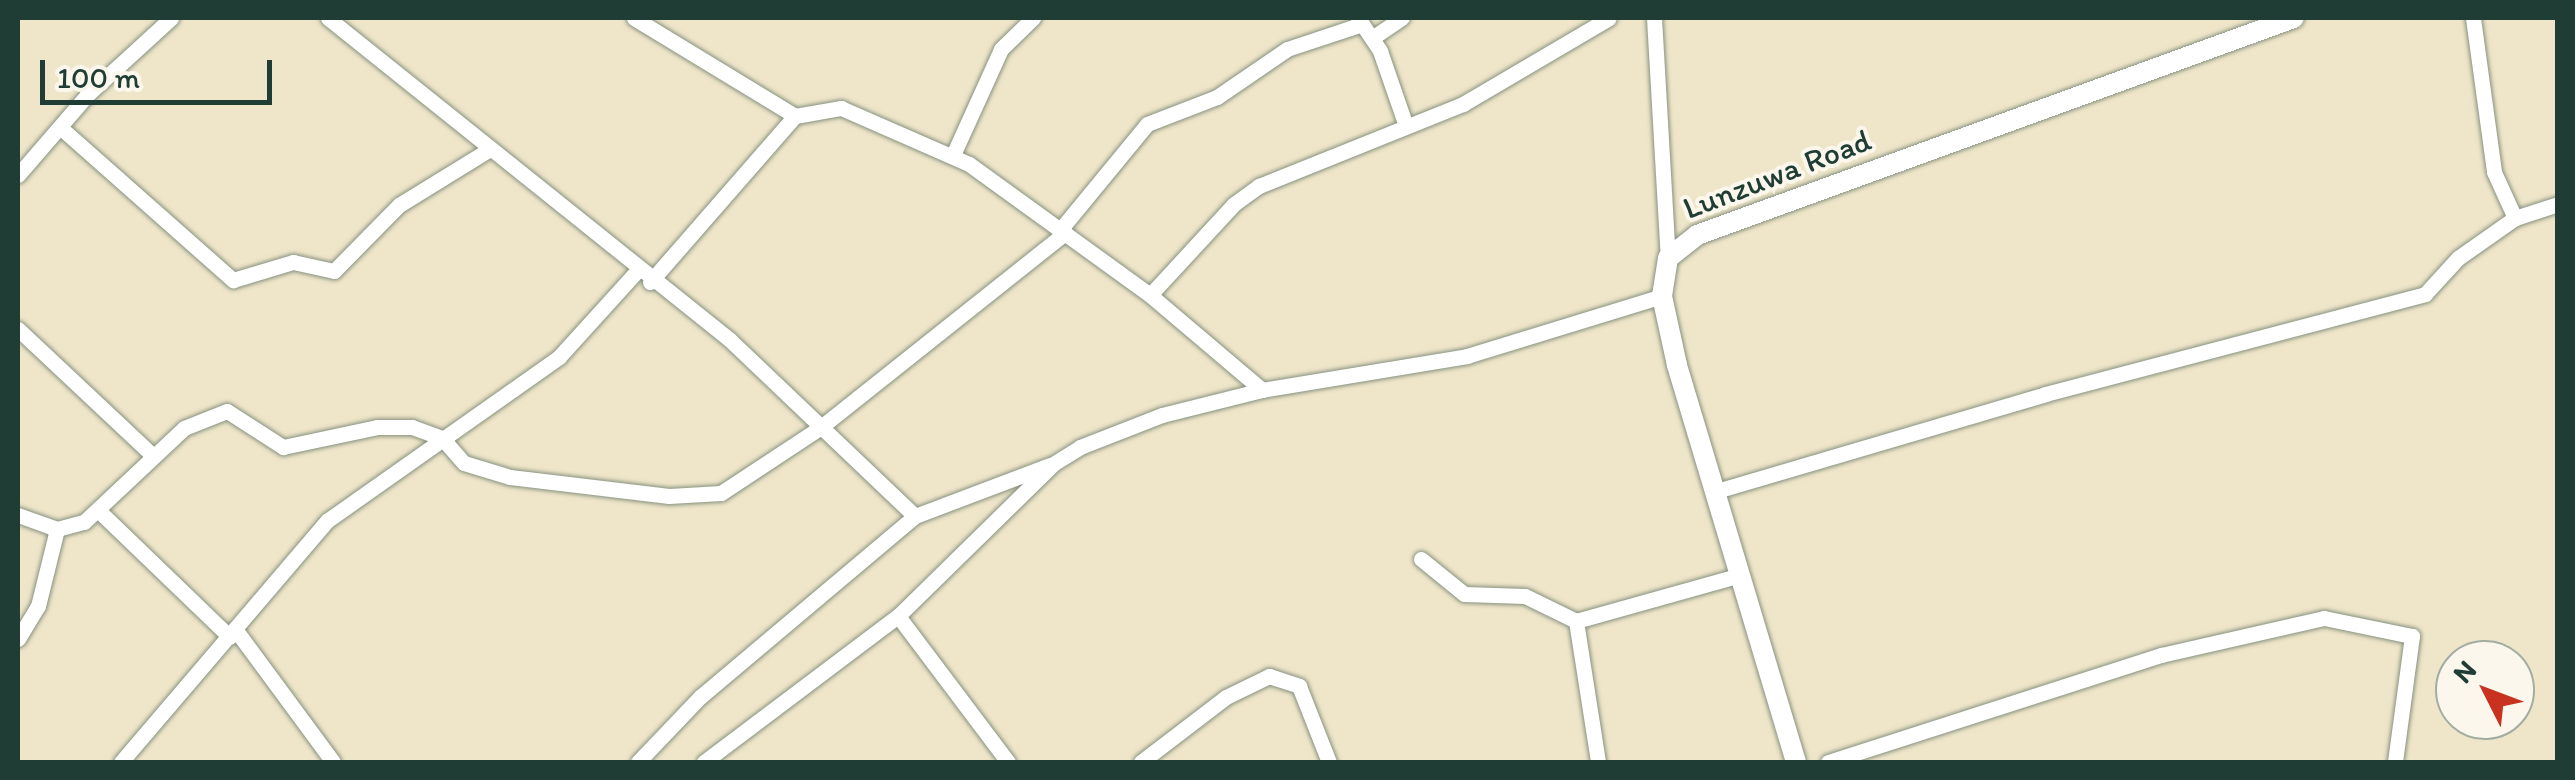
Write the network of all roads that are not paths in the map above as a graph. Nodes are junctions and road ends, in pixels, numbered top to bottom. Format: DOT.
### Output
graph roads {
  1 [pos="171,18"];
  2 [pos="328,18"];
  3 [pos="634,18"];
  4 [pos="1033,18"];
  5 [pos="1402,18"];
  6 [pos="1609,18"];
  7 [pos="1654,18"];
  8 [pos="2294,18"];
  9 [pos="2472,18"];
  10 [pos="1360,20"];
  11 [pos="1372,38"];
  12 [pos="795,116"];
  13 [pos="1405,123"];
  14 [pos="61,128"];
  15 [pos="490,149"];
  16 [pos="953,155"];
  17 [pos="18,175"];
  18 [pos="2558,204"];
  19 [pos="2515,218"];
  20 [pos="1063,231"];
  21 [pos="1668,258"];
  22 [pos="644,276"];
  23 [pos="1150,295"];
  24 [pos="1662,296"];
  25 [pos="18,329"];
  26 [pos="1262,390"];
  27 [pos="822,426"];
  28 [pos="442,438"];
  29 [pos="151,454"];
  30 [pos="1052,464"];
  31 [pos="1713,492"];
  32 [pos="100,512"];
  33 [pos="18,516"];
  34 [pos="916,516"];
  35 [pos="57,528"];
  36 [pos="1421,559"];
  37 [pos="1737,576"];
  38 [pos="898,616"];
  39 [pos="1576,621"];
  40 [pos="232,633"];
  41 [pos="18,640"];
  42 [pos="121,762"];
  43 [pos="333,762"];
  44 [pos="638,762"];
  45 [pos="704,762"];
  46 [pos="1008,762"];
  47 [pos="1142,762"];
  48 [pos="1328,762"];
  49 [pos="1598,762"];
  50 [pos="1796,762"];
  51 [pos="1828,762"];
  52 [pos="2395,762"];
  1 -- 14 [label="street"];
  2 -- 15 [label="street"];
  3 -- 12 [label="street"];
  4 -- 16 [label="street"];
  5 -- 11 [label="street"];
  6 -- 13 [label="street"];
  7 -- 21 [label="street"];
  8 -- 21 [label="street, Lunzuwa Road"];
  9 -- 19 [label="street"];
  10 -- 11 [label="street"];
  10 -- 20 [label="street"];
  11 -- 13 [label="street"];
  12 -- 16 [label="street"];
  12 -- 22 [label="street"];
  13 -- 23 [label="street"];
  14 -- 15 [label="street"];
  14 -- 17 [label="street"];
  15 -- 22 [label="street"];
  16 -- 20 [label="street"];
  18 -- 19 [label="street"];
  19 -- 31 [label="street"];
  20 -- 23 [label="street"];
  20 -- 27 [label="street"];
  21 -- 24 [label="street, Lunzuwa Road"];
  22 -- 27 [label="street"];
  22 -- 28 [label="street"];
  23 -- 26 [label="street"];
  24 -- 26 [label="street"];
  24 -- 31 [label="street, Lunzuwa Road"];
  25 -- 29 [label="street"];
  26 -- 30 [label="street"];
  27 -- 28 [label="street"];
  27 -- 34 [label="street"];
  28 -- 29 [label="street"];
  28 -- 40 [label="street"];
  29 -- 32 [label="street"];
  30 -- 34 [label="street"];
  30 -- 38 [label="street"];
  31 -- 37 [label="street, Lunzuwa Road"];
  32 -- 35 [label="street"];
  32 -- 40 [label="street"];
  33 -- 35 [label="street"];
  34 -- 44 [label="street"];
  35 -- 41 [label="street"];
  36 -- 39 [label="street"];
  37 -- 39 [label="street"];
  37 -- 50 [label="street, Lunzuwa Road"];
  38 -- 45 [label="street"];
  38 -- 46 [label="street"];
  39 -- 49 [label="street"];
  40 -- 42 [label="street"];
  40 -- 43 [label="street"];
  47 -- 48 [label="street"];
  51 -- 52 [label="street"];
}
